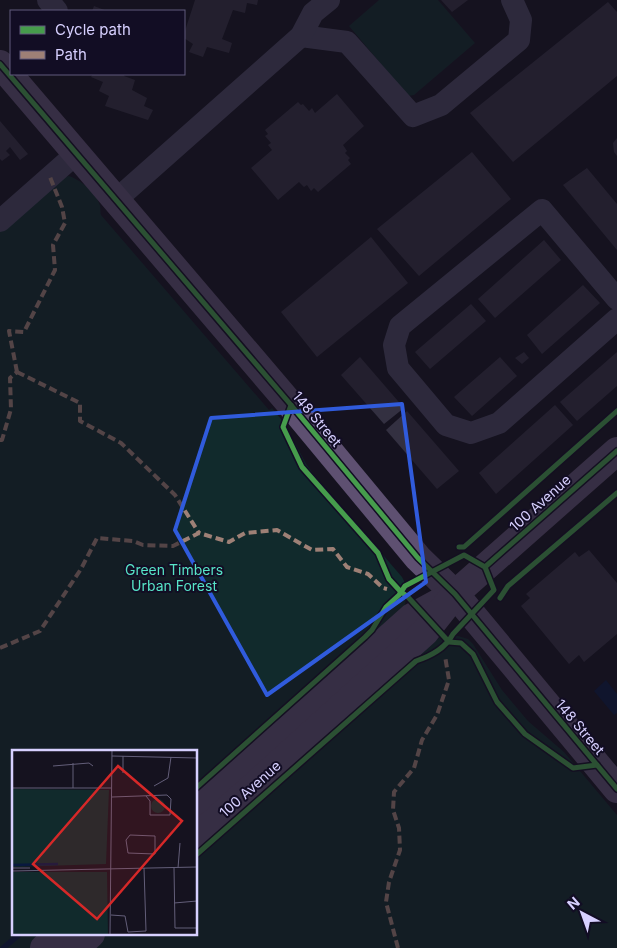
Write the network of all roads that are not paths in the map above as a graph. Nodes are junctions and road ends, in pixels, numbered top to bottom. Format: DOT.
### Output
graph roads {
  1 [pos="48,0"];
  2 [pos="329,0"];
  3 [pos="512,0"];
  4 [pos="56,10"];
  5 [pos="301,36"];
  6 [pos="0,64"];
  7 [pos="77,154"];
  8 [pos="117,199"];
  9 [pos="0,221"];
  10 [pos="617,299"];
  11 [pos="617,319"];
  12 [pos="617,451"];
  13 [pos="455,594"];
  14 [pos="617,789"];
  15 [pos="198,808"];
  16 [pos="198,836"];
  17 [pos="58,936"];
  18 [pos="89,936"];
  19 [pos="44,948"];
  20 [pos="76,948"];
  1 -- 4 [label="street"];
  2 -- 5 [label="street"];
  3 -- 5 [label="street"];
  5 -- 8 [label="street"];
  6 -- 7 [label="main road, 148 Street"];
  7 -- 8 [label="main road, 148 Street"];
  7 -- 9 [label="street"];
  8 -- 13 [label="main road, 148 Street"];
  10 -- 11 [label="street"];
  12 -- 13 [label="main road, 100 Avenue"];
  13 -- 14 [label="main road, 148 Street"];
  13 -- 15 [label="main road, 100 Avenue"];
  13 -- 16 [label="main road, 100 Avenue"];
  17 -- 19 [label="main road"];
  18 -- 20 [label="main road"];
}
